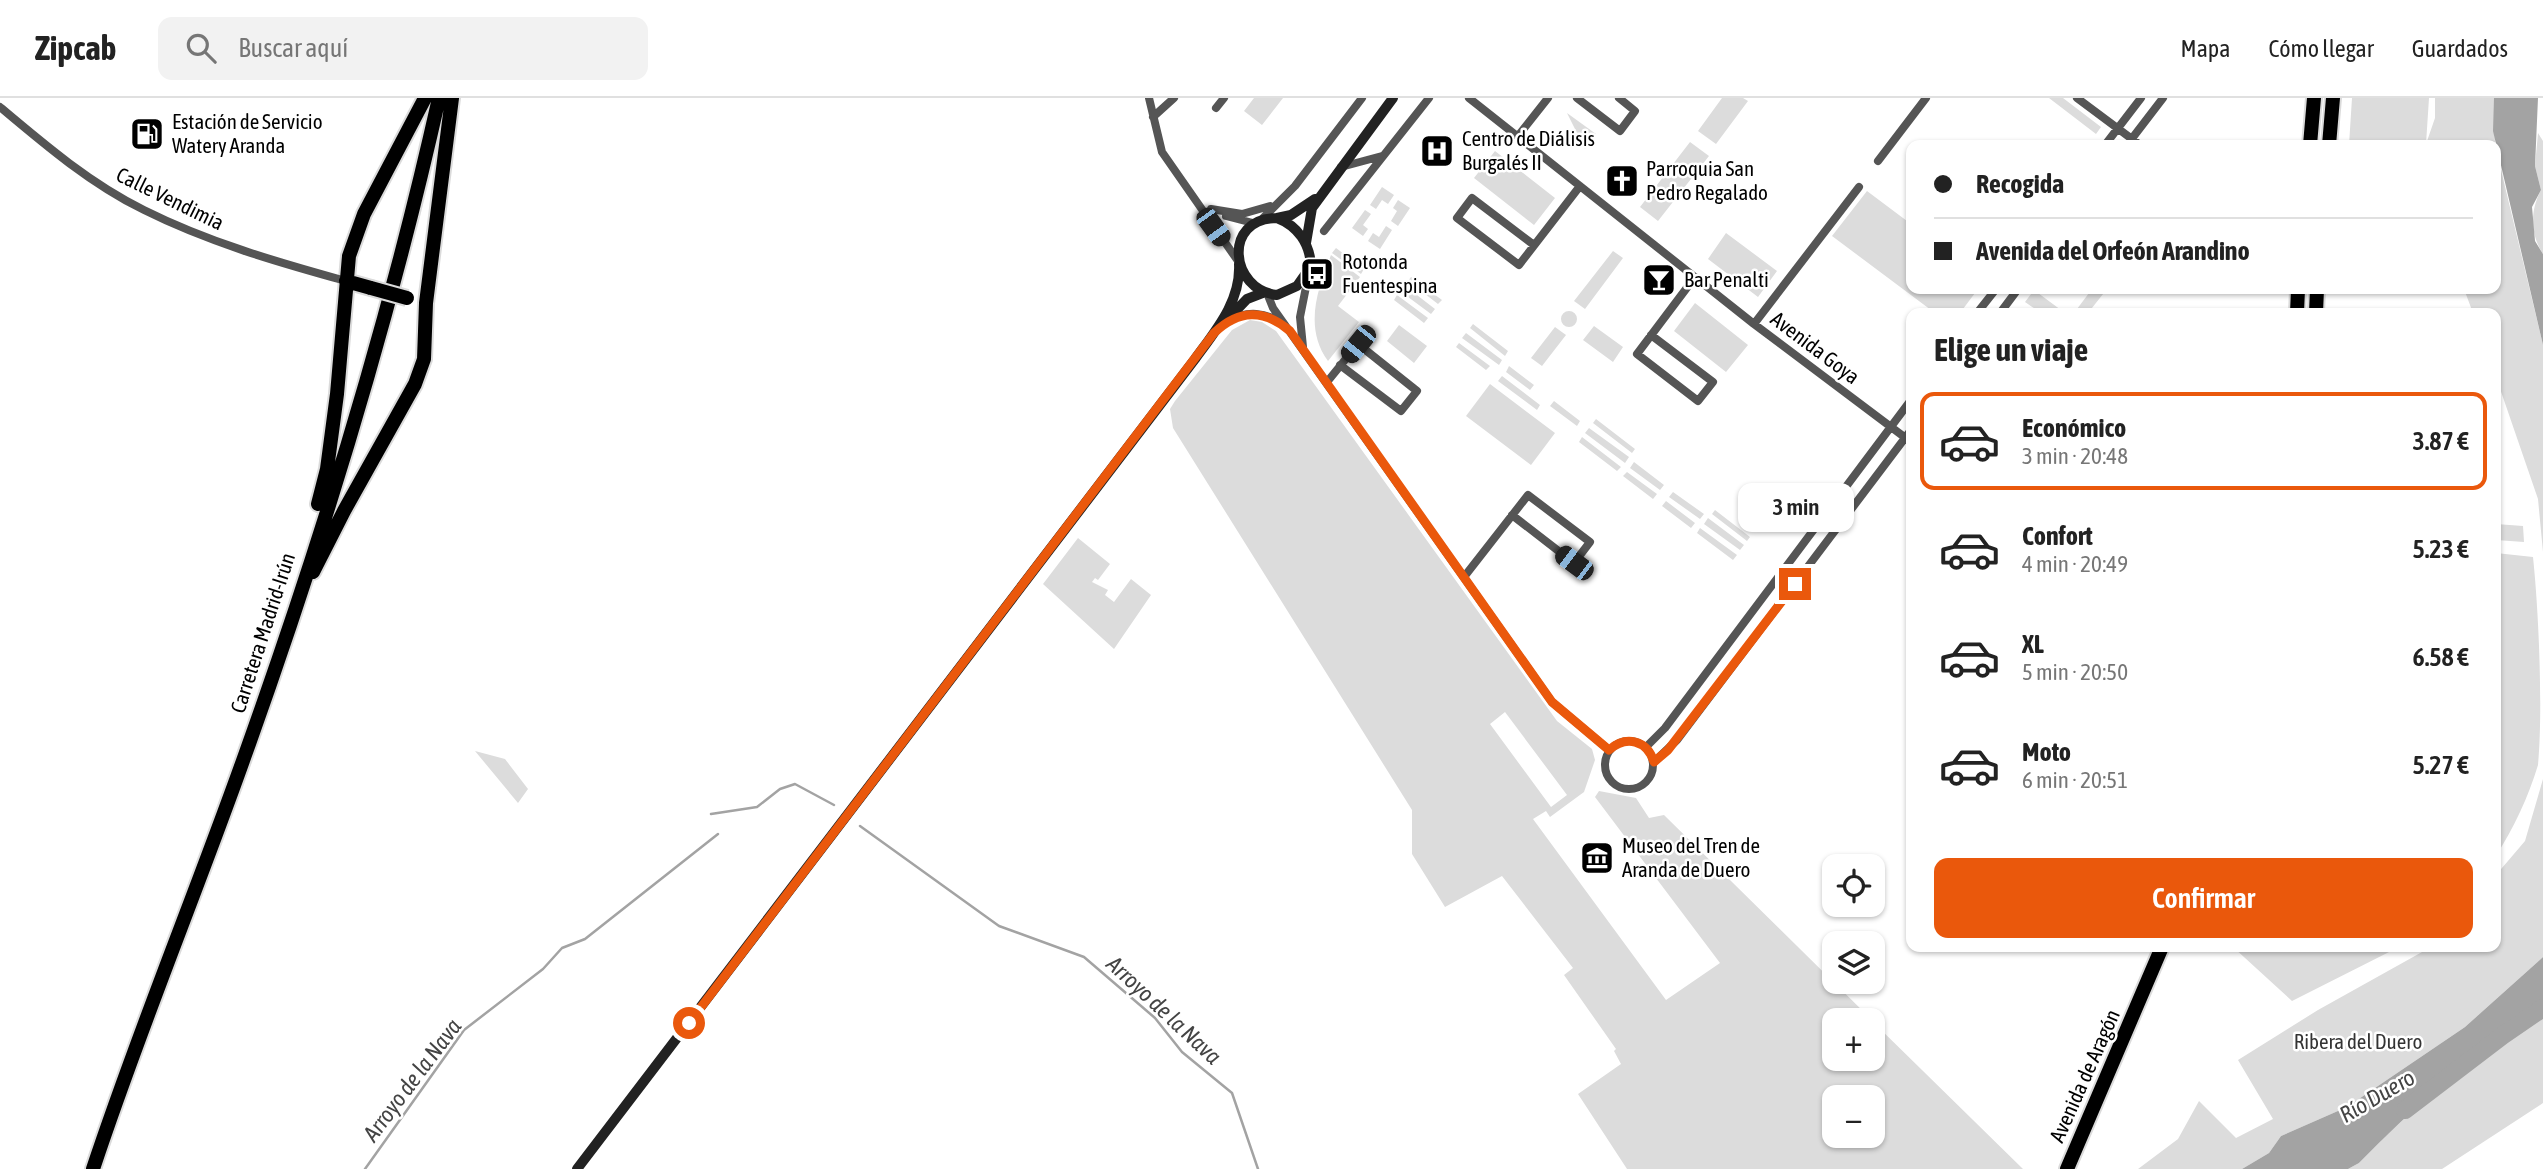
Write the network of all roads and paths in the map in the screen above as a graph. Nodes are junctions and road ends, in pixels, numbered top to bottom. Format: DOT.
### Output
graph roads {
  1 [pos="425,98"];
  2 [pos="439,98"];
  3 [pos="452,98"];
  4 [pos="1149,98"];
  5 [pos="1174,98"];
  6 [pos="1224,98"];
  7 [pos="1362,98"];
  8 [pos="1394,98"];
  9 [pos="1429,98"];
  10 [pos="1469,98"];
  11 [pos="1548,98"];
  12 [pos="1577,98"];
  13 [pos="1619,98"];
  14 [pos="1926,98"];
  15 [pos="2077,98"];
  16 [pos="2141,98"];
  17 [pos="2163,98"];
  18 [pos="2314,98"];
  19 [pos="2333,98"];
  20 [pos="0,107"];
  21 [pos="1216,108"];
  22 [pos="1153,117"];
  23 [pos="2118,129"];
  24 [pos="1518,136"];
  25 [pos="2109,140"];
  26 [pos="2128,140"];
  27 [pos="2132,140"];
  28 [pos="2310,140"];
  29 [pos="2329,140"];
  30 [pos="1382,156"];
  31 [pos="1878,161"];
  32 [pos="1341,167"];
  33 [pos="1580,186"];
  34 [pos="1859,187"];
  35 [pos="1322,192"];
  36 [pos="1195,198"];
  37 [pos="1276,204"];
  38 [pos="1211,209"];
  39 [pos="1277,219"];
  40 [pos="1257,221"];
  41 [pos="1324,232"];
  42 [pos="1306,243"];
  43 [pos="1534,245"];
  44 [pos="1238,262"];
  45 [pos="1309,272"];
  46 [pos="1695,277"];
  47 [pos="346,281"];
  48 [pos="1266,292"];
  49 [pos="426,303"];
  50 [pos="1755,324"];
  51 [pos="1217,329"];
  52 [pos="1290,331"];
  53 [pos="1651,335"];
  54 [pos="1303,347"];
  55 [pos="1340,365"];
  56 [pos="1326,382"];
  57 [pos="1906,406"];
  58 [pos="1890,427"];
  59 [pos="1906,439"];
  60 [pos="1906,443"];
  61 [pos="1512,515"];
  62 [pos="1464,577"];
  63 [pos="292,614"];
  64 [pos="283,641"];
  65 [pos="1646,747"];
  66 [pos="1609,750"];
  67 [pos="1654,762"];
  68 [pos="2154,952"];
  69 [pos="2160,952"];
  70 [pos="2141,999"];
  71 [pos="93,1169"];
  72 [pos="577,1169"];
  73 [pos="2067,1169"];
  1 -- 47 [label="highway"];
  2 -- 63 [label="highway, Carretera Madrid-Irún"];
  3 -- 49 [label="highway"];
  4 -- 22 [label="street"];
  5 -- 22 [label="street"];
  6 -- 21 [label="street"];
  7 -- 37 [label="street"];
  8 -- 32 [label="street"];
  9 -- 30 [label="street"];
  10 -- 24 [label="street, Avenida Goya"];
  11 -- 24 [label="street"];
  12 -- 13 [label="street"];
  14 -- 31 [label="street"];
  15 -- 23 [label="street"];
  16 -- 23 [label="street"];
  17 -- 27 [label="street"];
  18 -- 28 [label="highway"];
  19 -- 29 [label="highway"];
  20 -- 47 [label="street, Calle Vendimia"];
  22 -- 36 [label="street"];
  23 -- 25 [label="street"];
  23 -- 26 [label="street"];
  24 -- 33 [label="street, Avenida Goya"];
  30 -- 32 [label="street"];
  30 -- 41 [label="street"];
  32 -- 35 [label="street"];
  33 -- 43 [label="street"];
  33 -- 46 [label="street, Avenida Goya"];
  34 -- 50 [label="street"];
  35 -- 39 [label="street"];
  35 -- 42 [label="street"];
  36 -- 38 [label="street"];
  36 -- 44 [label="street"];
  37 -- 38 [label="street"];
  37 -- 40 [label="street"];
  38 -- 40 [label="street"];
  39 -- 40 [label="street"];
  39 -- 42 [label="street"];
  40 -- 44 [label="street"];
  42 -- 45 [label="street"];
  43 -- 43 [label="street"];
  44 -- 48 [label="street"];
  44 -- 51 [label="street"];
  45 -- 48 [label="street"];
  45 -- 54 [label="street"];
  46 -- 50 [label="street, Avenida Goya"];
  46 -- 53 [label="street"];
  47 -- 49 [label="highway, bridge"];
  47 -- 63 [label="highway"];
  48 -- 51 [label="street"];
  48 -- 52 [label="street"];
  49 -- 64 [label="highway"];
  50 -- 58 [label="street, Avenida Goya"];
  51 -- 52 [label="street"];
  51 -- 72 [label="street"];
  52 -- 54 [label="street"];
  53 -- 53 [label="street"];
  54 -- 56 [label="street"];
  55 -- 55 [label="street"];
  55 -- 56 [label="street"];
  56 -- 62 [label="street"];
  57 -- 58 [label="street"];
  58 -- 59 [label="street, Avenida Goya"];
  58 -- 65 [label="street"];
  60 -- 67 [label="street"];
  61 -- 61 [label="street"];
  61 -- 62 [label="street"];
  62 -- 66 [label="street"];
  63 -- 64 [label="highway, Carretera Madrid-Irún"];
  64 -- 71 [label="highway, Carretera Madrid-Irún"];
  65 -- 66 [label="street"];
  65 -- 67 [label="street"];
  66 -- 67 [label="street"];
  68 -- 70 [label="highway, Avenida de Aragón"];
  69 -- 70 [label="highway, Avenida de Aragón"];
  70 -- 73 [label="highway, Avenida de Aragón"];
}
